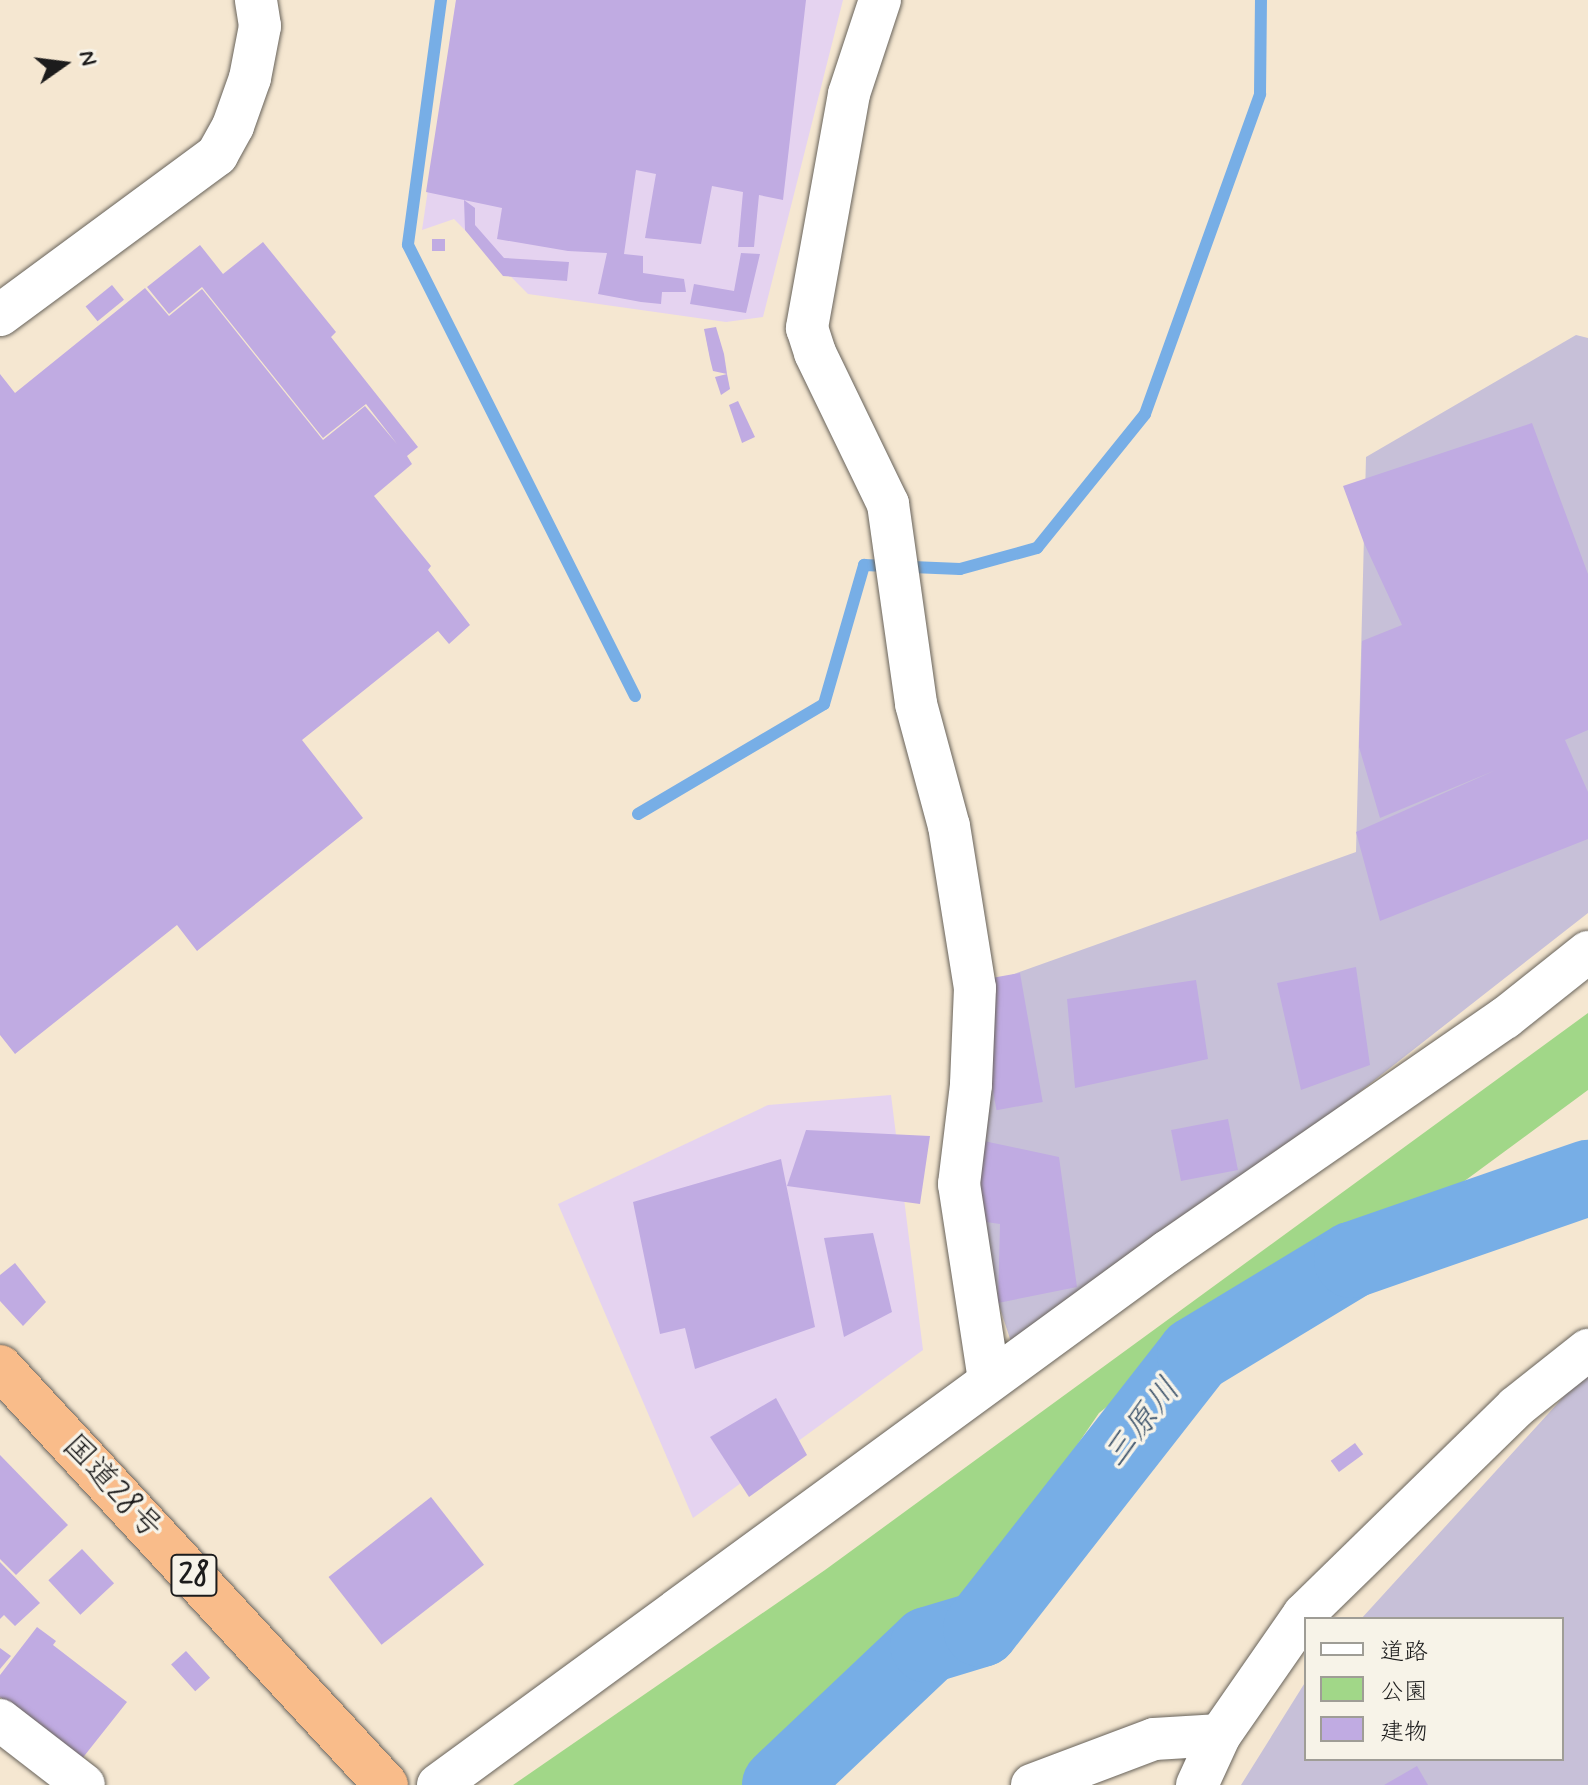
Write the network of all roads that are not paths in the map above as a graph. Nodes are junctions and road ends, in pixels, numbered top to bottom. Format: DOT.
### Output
graph roads {
  1 [pos="256,0"];
  2 [pos="880,0"];
  3 [pos="0,315"];
  4 [pos="1588,952"];
  5 [pos="1588,1350"];
  6 [pos="0,1367"];
  7 [pos="989,1380"];
  8 [pos="0,1720"];
  9 [pos="1220,1735"];
  10 [pos="84,1785"];
  11 [pos="386,1785"];
  12 [pos="438,1785"];
  13 [pos="1032,1785"];
  14 [pos="1197,1785"];
  1 -- 3 [label="street"];
  2 -- 7 [label="street"];
  4 -- 7 [label="street"];
  5 -- 9 [label="street"];
  6 -- 11 [label="highway, 国道28号 / 28"];
  7 -- 12 [label="street"];
  8 -- 10 [label="street"];
  9 -- 13 [label="street"];
  9 -- 14 [label="street"];
}
